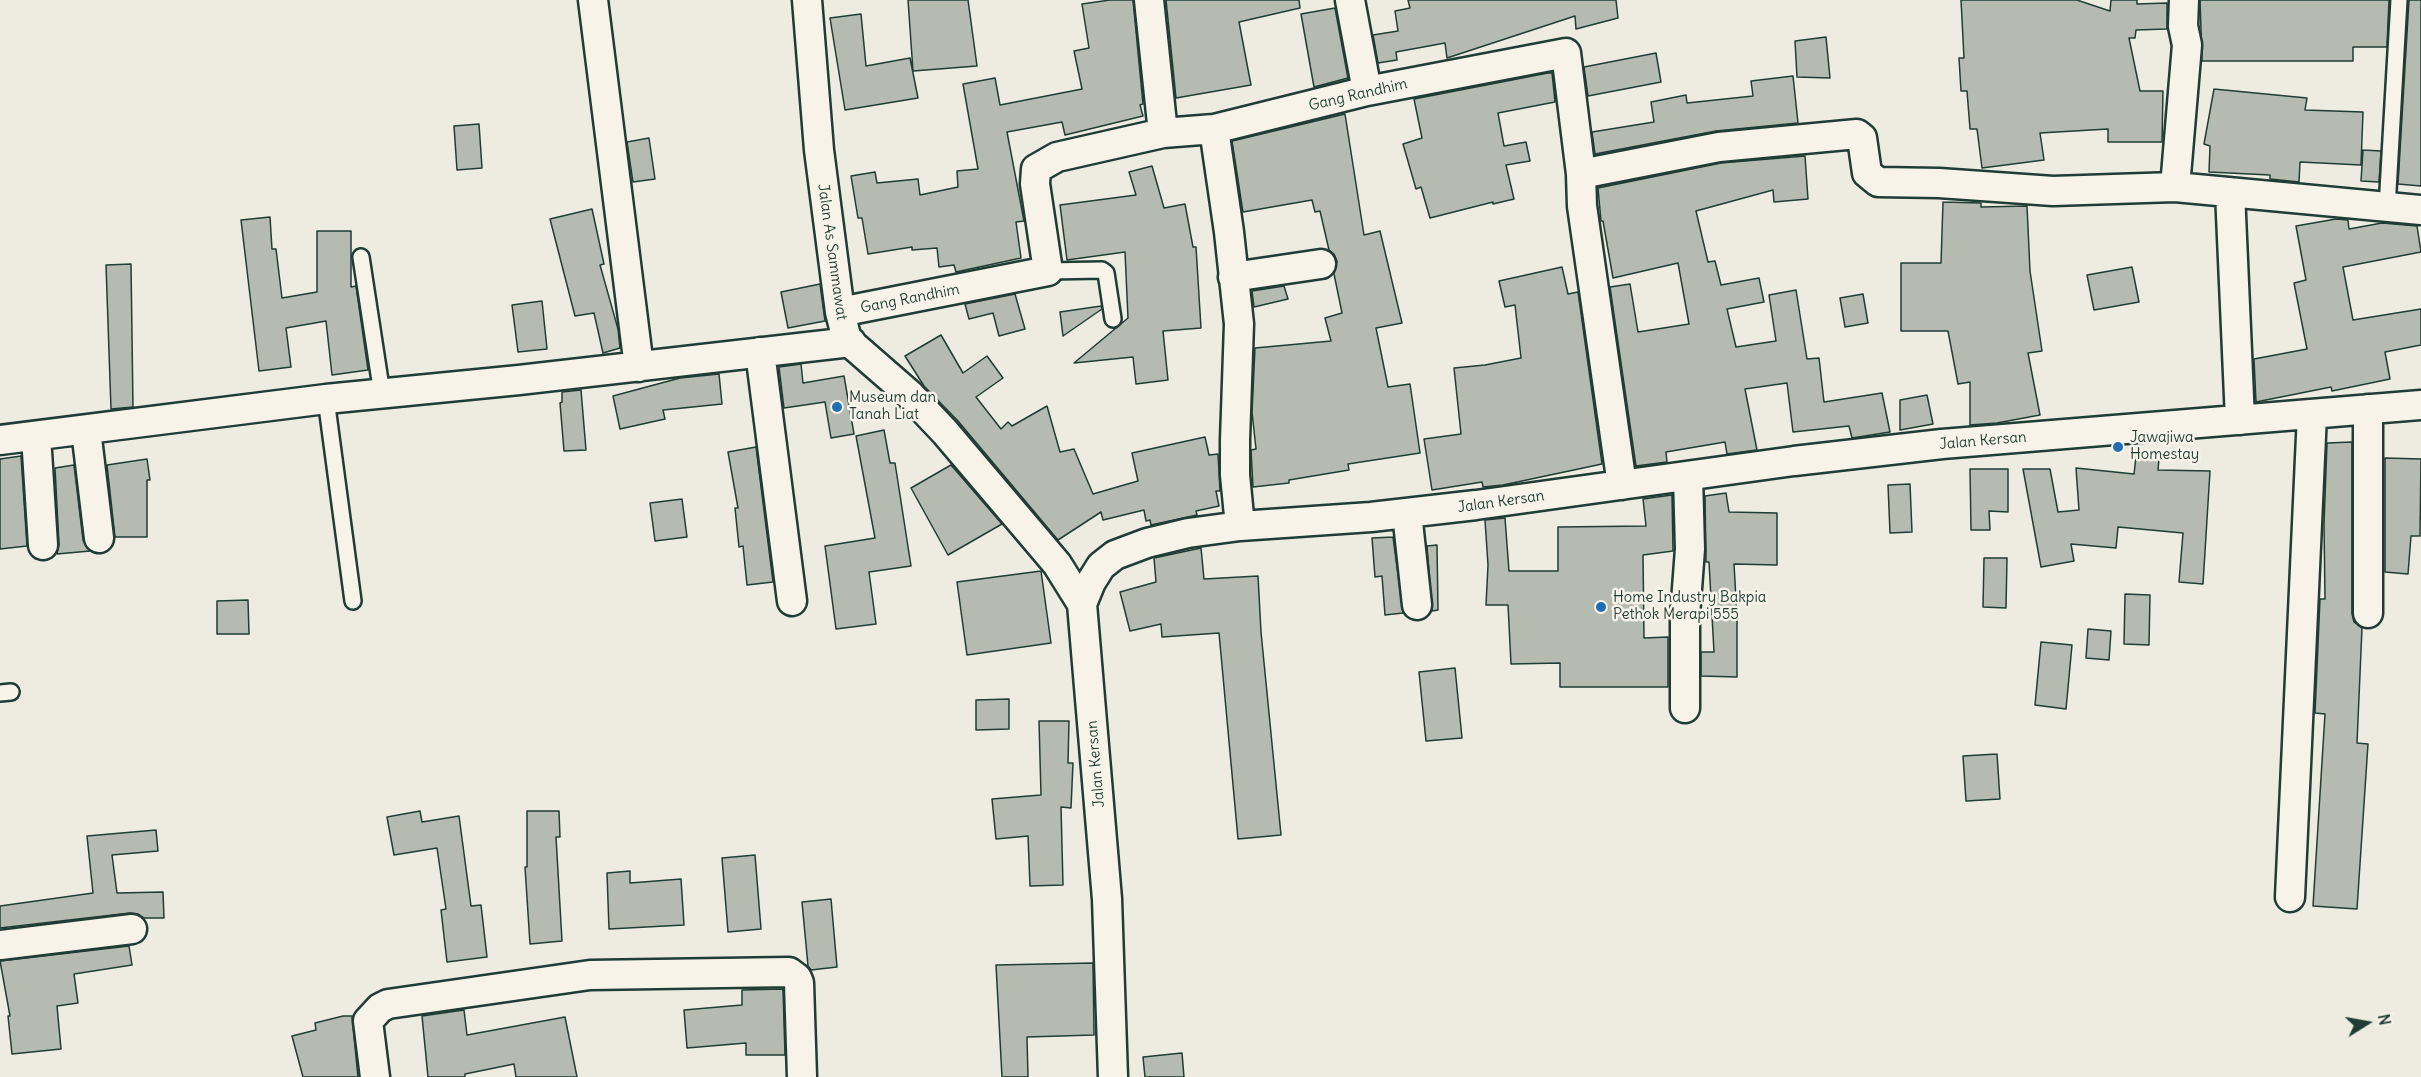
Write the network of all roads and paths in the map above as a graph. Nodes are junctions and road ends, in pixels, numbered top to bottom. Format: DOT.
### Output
graph roads {
  1 [pos="592,0"];
  2 [pos="807,0"];
  3 [pos="1149,0"];
  4 [pos="1350,0"];
  5 [pos="2184,0"];
  6 [pos="2399,0"];
  7 [pos="1367,91"];
  8 [pos="1214,129"];
  9 [pos="1163,133"];
  10 [pos="1581,174"];
  11 [pos="2175,187"];
  12 [pos="2230,192"];
  13 [pos="2387,208"];
  14 [pos="2421,210"];
  15 [pos="361,257"];
  16 [pos="1321,264"];
  17 [pos="1048,270"];
  18 [pos="1233,277"];
  19 [pos="840,312"];
  20 [pos="1113,320"];
  21 [pos="851,342"];
  22 [pos="760,352"];
  23 [pos="639,367"];
  24 [pos="382,394"];
  25 [pos="326,399"];
  26 [pos="2421,405"];
  27 [pos="2368,409"];
  28 [pos="2312,414"];
  29 [pos="2240,420"];
  30 [pos="0,440"];
  31 [pos="87,440"];
  32 [pos="37,445"];
  33 [pos="1688,476"];
  34 [pos="1622,485"];
  35 [pos="1407,513"];
  36 [pos="1240,526"];
  37 [pos="99,538"];
  38 [pos="43,545"];
  39 [pos="1057,564"];
  40 [pos="1101,566"];
  41 [pos="353,601"];
  42 [pos="792,601"];
  43 [pos="1082,604"];
  44 [pos="1417,605"];
  45 [pos="2368,613"];
  46 [pos="1685,708"];
  47 [pos="2290,897"];
  48 [pos="132,929"];
  49 [pos="0,945"];
  50 [pos="375,1077"];
  51 [pos="802,1077"];
  52 [pos="1113,1077"];
  1 -- 23 [label="street"];
  2 -- 19 [label="street, Jalan As Sammawat"];
  3 -- 9 [label="street"];
  4 -- 7 [label="street"];
  5 -- 11 [label="street"];
  6 -- 13 [label="lane"];
  7 -- 8 [label="street, Gang Randhim"];
  7 -- 10 [label="street, Gang Randhim"];
  8 -- 9 [label="street, Gang Randhim"];
  8 -- 18 [label="street"];
  9 -- 17 [label="street, Gang Randhim"];
  10 -- 11 [label="street"];
  10 -- 34 [label="street, Gang Randhim"];
  11 -- 12 [label="street"];
  12 -- 13 [label="street"];
  12 -- 29 [label="street"];
  13 -- 14 [label="street"];
  15 -- 24 [label="lane"];
  16 -- 18 [label="street"];
  17 -- 19 [label="street, Gang Randhim"];
  17 -- 20 [label="lane"];
  18 -- 36 [label="street"];
  19 -- 21 [label="street, Jalan As Sammawat"];
  21 -- 22 [label="street"];
  21 -- 39 [label="street, Jalan As Sammawat"];
  22 -- 23 [label="street"];
  22 -- 42 [label="street"];
  23 -- 24 [label="street"];
  24 -- 25 [label="street"];
  25 -- 31 [label="street"];
  25 -- 41 [label="lane"];
  26 -- 27 [label="street, Jalan Kersan"];
  27 -- 28 [label="street, Jalan Kersan"];
  27 -- 45 [label="street"];
  28 -- 29 [label="street, Jalan Kersan"];
  28 -- 47 [label="street"];
  29 -- 33 [label="street, Jalan Kersan"];
  30 -- 32 [label="street"];
  31 -- 32 [label="street"];
  31 -- 37 [label="street"];
  32 -- 38 [label="street"];
  33 -- 34 [label="street, Jalan Kersan"];
  33 -- 46 [label="street"];
  34 -- 35 [label="street, Jalan Kersan"];
  35 -- 36 [label="street, Jalan Kersan"];
  35 -- 44 [label="street"];
  36 -- 40 [label="street, Jalan Kersan"];
  39 -- 40 [label="street"];
  39 -- 43 [label="street, Jalan As Sammawat"];
  40 -- 43 [label="street, Jalan Kersan"];
  43 -- 52 [label="street, Jalan Kersan"];
  48 -- 49 [label="street"];
  50 -- 51 [label="street"];
}
